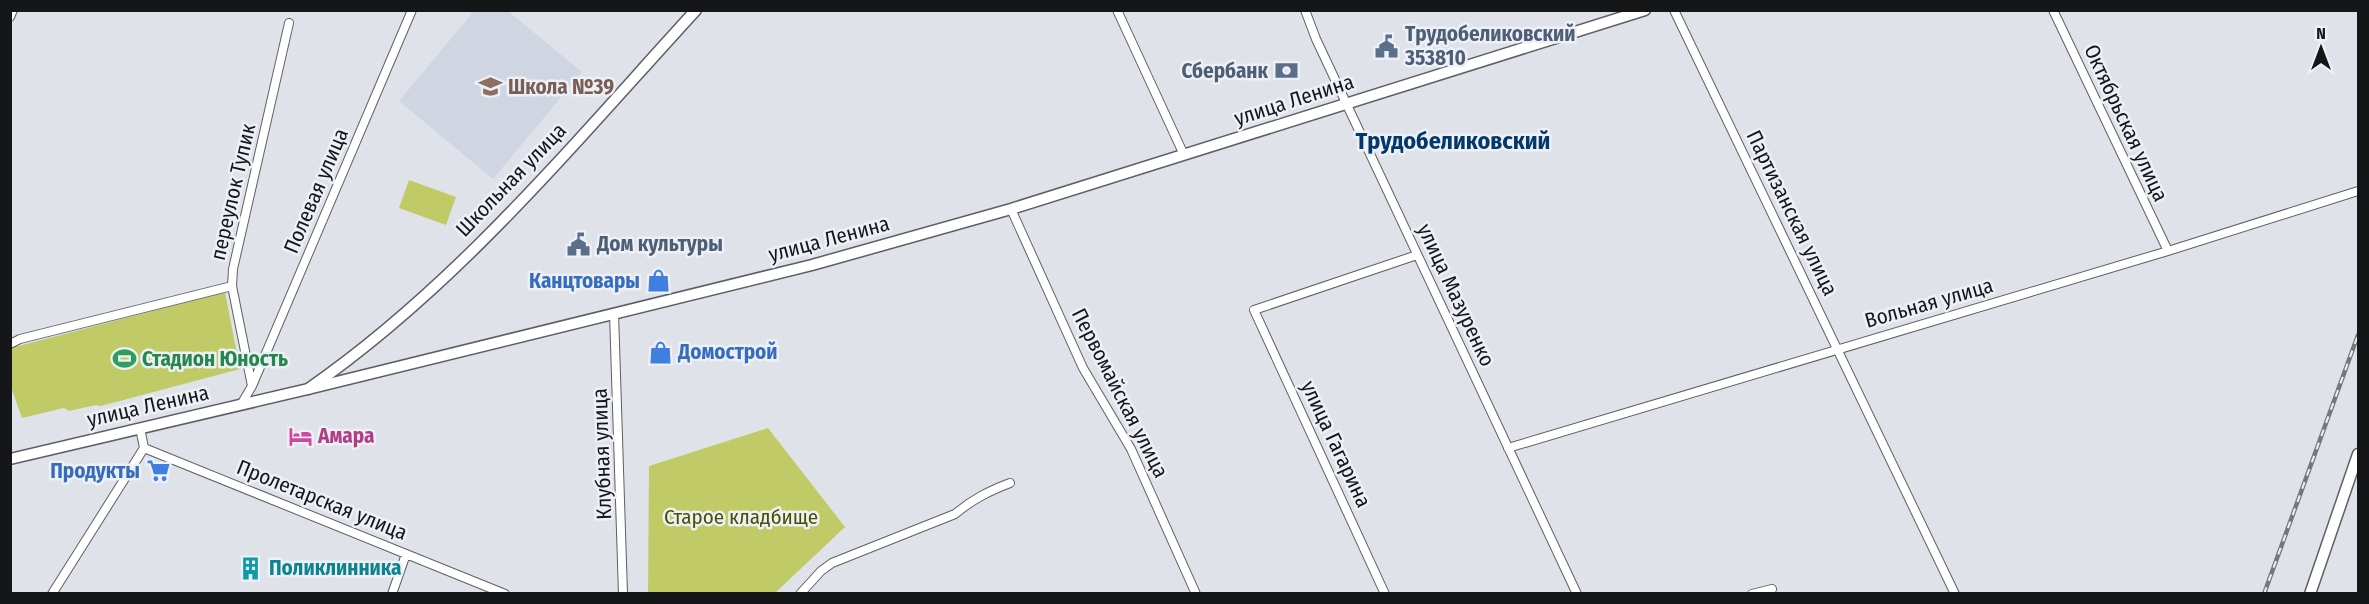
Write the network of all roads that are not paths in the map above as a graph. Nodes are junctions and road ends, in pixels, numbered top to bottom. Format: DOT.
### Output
graph roads {
  1 [pos="14,10"];
  2 [pos="412,10"];
  3 [pos="696,10"];
  4 [pos="1117,10"];
  5 [pos="1305,10"];
  6 [pos="1645,10"];
  7 [pos="1674,10"];
  8 [pos="2053,10"];
  9 [pos="10,17"];
  10 [pos="289,22"];
  11 [pos="1346,103"];
  12 [pos="1184,155"];
  13 [pos="2358,191"];
  14 [pos="1011,209"];
  15 [pos="2168,251"];
  16 [pos="1417,255"];
  17 [pos="232,286"];
  18 [pos="614,313"];
  19 [pos="10,344"];
  20 [pos="1837,348"];
  21 [pos="343,365"];
  22 [pos="346,380"];
  23 [pos="252,386"];
  24 [pos="308,389"];
  25 [pos="242,403"];
  26 [pos="140,428"];
  27 [pos="144,448"];
  28 [pos="1508,448"];
  29 [pos="2358,454"];
  30 [pos="10,459"];
  31 [pos="1010,483"];
  32 [pos="406,554"];
  33 [pos="1772,589"];
  34 [pos="52,594"];
  35 [pos="392,594"];
  36 [pos="505,594"];
  37 [pos="623,594"];
  38 [pos="800,594"];
  39 [pos="1196,594"];
  40 [pos="1385,594"];
  41 [pos="1577,594"];
  42 [pos="1752,594"];
  43 [pos="1955,594"];
  44 [pos="2310,594"];
  1 -- 9 [label="street"];
  2 -- 23 [label="street, Полевая улица"];
  3 -- 21 [label="street, Школьная улица"];
  4 -- 12 [label="street"];
  5 -- 11 [label="street, улица Мазуренко"];
  6 -- 11 [label="street, улица Ленина"];
  7 -- 20 [label="street, Партизанская улица"];
  8 -- 15 [label="street, Октябрьская улица"];
  10 -- 17 [label="street, переулок Тупик"];
  11 -- 12 [label="street, улица Ленина"];
  11 -- 16 [label="street, улица Мазуренко"];
  12 -- 14 [label="street, улица Ленина"];
  13 -- 15 [label="street, Вольная улица"];
  14 -- 18 [label="street, улица Ленина"];
  14 -- 39 [label="street, Первомайская улица"];
  15 -- 20 [label="street, Вольная улица"];
  16 -- 28 [label="street, улица Мазуренко"];
  16 -- 40 [label="street, улица Гагарина"];
  17 -- 19 [label="street"];
  17 -- 23 [label="street, переулок Тупик"];
  18 -- 22 [label="street, улица Ленина"];
  18 -- 37 [label="street, Клубная улица"];
  20 -- 28 [label="street, Вольная улица"];
  20 -- 43 [label="street, Партизанская улица"];
  21 -- 22 [label="street"];
  21 -- 24 [label="street, Школьная улица"];
  22 -- 24 [label="street, улица Ленина"];
  23 -- 25 [label="street"];
  24 -- 25 [label="street, улица Ленина"];
  25 -- 26 [label="street, улица Ленина"];
  26 -- 27 [label="street"];
  26 -- 30 [label="street, улица Ленина"];
  27 -- 32 [label="street, Пролетарская улица"];
  27 -- 34 [label="street"];
  28 -- 41 [label="street, улица Мазуренко"];
  29 -- 44 [label="street"];
  31 -- 38 [label="street"];
  32 -- 35 [label="street"];
  32 -- 36 [label="street, Пролетарская улица"];
  33 -- 42 [label="street"];
}
